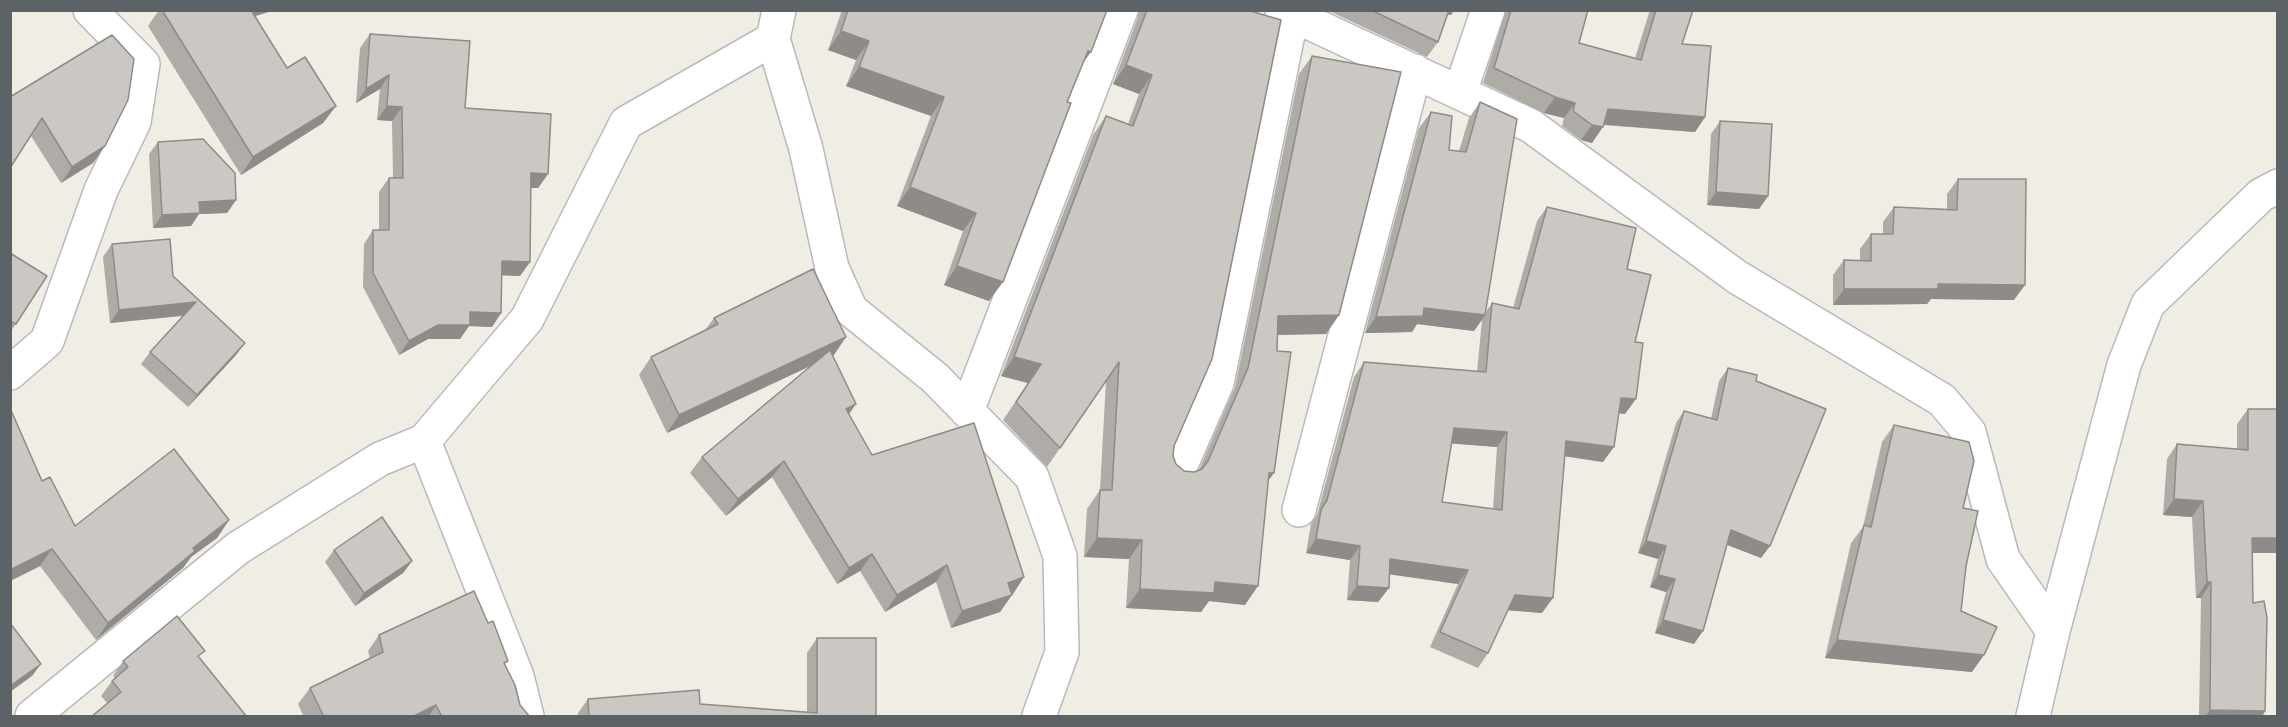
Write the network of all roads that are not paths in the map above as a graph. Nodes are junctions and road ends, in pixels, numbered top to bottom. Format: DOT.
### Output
graph roads {
  1 [pos="90,10"];
  2 [pos="1121,10"];
  3 [pos="1488,10"];
  4 [pos="1289,12"];
  5 [pos="776,25"];
  6 [pos="1415,71"];
  7 [pos="1460,92"];
  8 [pos="2277,186"];
  9 [pos="10,373"];
  10 [pos="967,411"];
  11 [pos="424,441"];
  12 [pos="1178,471"];
  13 [pos="1299,510"];
  14 [pos="2053,631"];
  15 [pos="32,717"];
  16 [pos="527,717"];
  17 [pos="1039,717"];
  18 [pos="2033,717"];
  1 -- 9 [label="street"];
  2 -- 10 [label="street"];
  3 -- 7 [label="street"];
  4 -- 6 [label="street"];
  4 -- 12 [label="street"];
  5 -- 10 [label="street"];
  5 -- 11 [label="street"];
  6 -- 7 [label="street"];
  6 -- 13 [label="street"];
  7 -- 14 [label="street"];
  8 -- 14 [label="street"];
  10 -- 17 [label="street"];
  11 -- 15 [label="street"];
  11 -- 16 [label="street"];
  14 -- 18 [label="street"];
}
